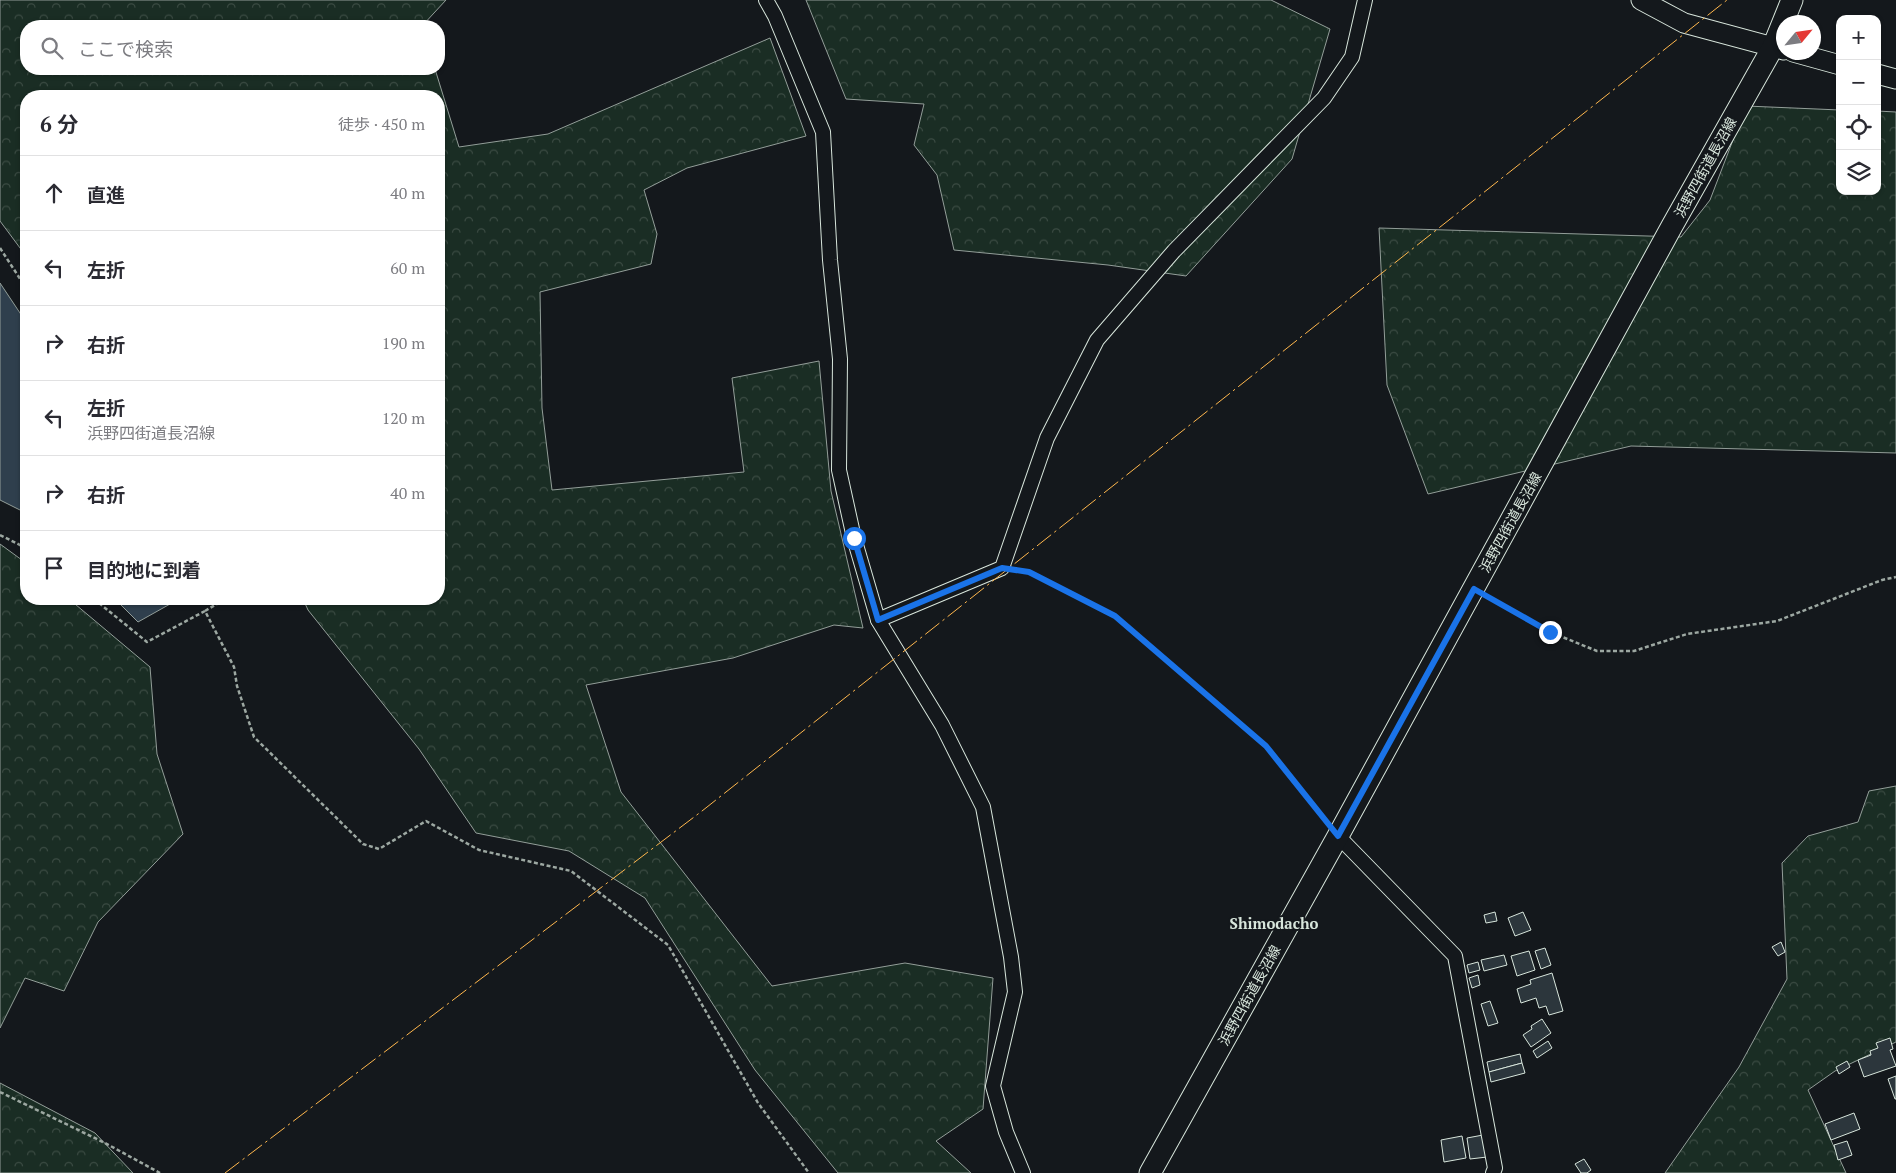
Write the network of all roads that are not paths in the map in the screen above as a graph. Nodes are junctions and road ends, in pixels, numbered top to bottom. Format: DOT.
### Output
graph roads {
  1 [pos="766,0"];
  2 [pos="1365,0"];
  3 [pos="1641,0"];
  4 [pos="1792,0"];
  5 [pos="1789,15"];
  6 [pos="1776,48"];
  7 [pos="1777,60"];
  8 [pos="1821,60"];
  9 [pos="1836,64"];
  10 [pos="1881,75"];
  11 [pos="1896,79"];
  12 [pos="878,620"];
  13 [pos="1338,836"];
  14 [pos="1024,1173"];
  15 [pos="1150,1173"];
  16 [pos="1493,1173"];
  1 -- 12 [label="street"];
  2 -- 12 [label="street"];
  3 -- 6 [label="street"];
  4 -- 5 [label="main road, 浜野四街道長沼線"];
  7 -- 13 [label="main road, 浜野四街道長沼線"];
  8 -- 9 [label="street"];
  10 -- 11 [label="street"];
  12 -- 14 [label="street"];
  13 -- 15 [label="main road, 浜野四街道長沼線"];
  13 -- 16 [label="street"];
}
